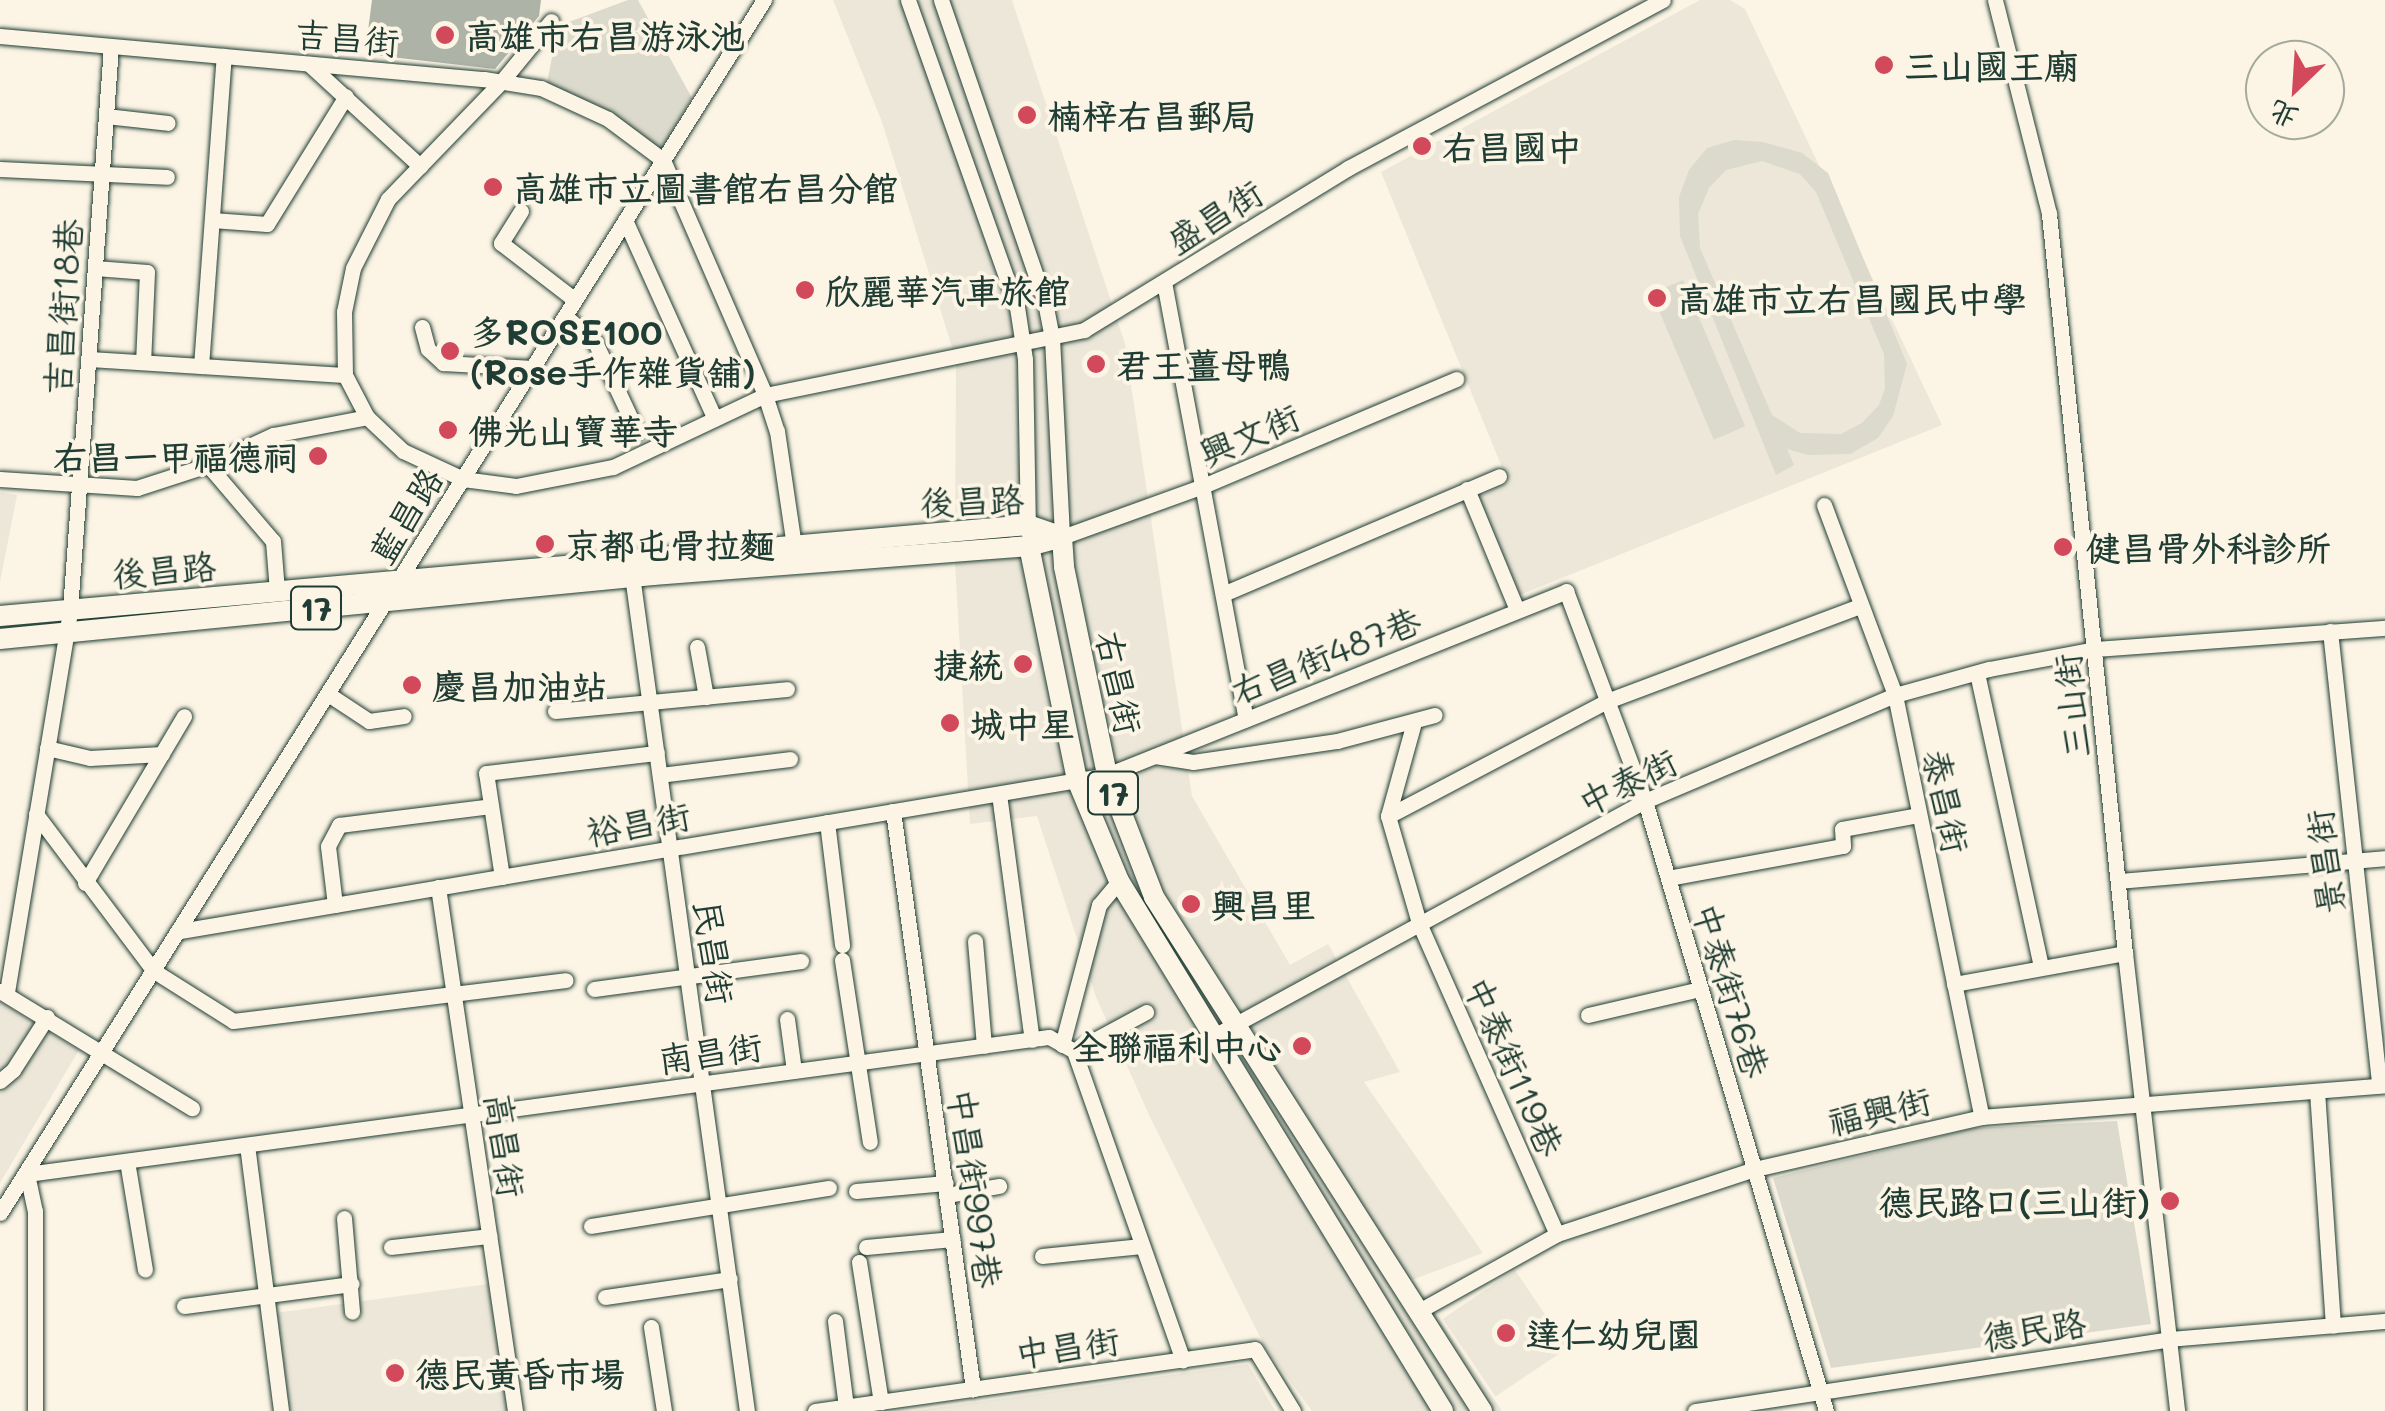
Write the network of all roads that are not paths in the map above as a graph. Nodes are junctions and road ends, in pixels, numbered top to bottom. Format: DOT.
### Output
graph roads {
  1 [pos="764,0"];
  2 [pos="908,0"];
  3 [pos="941,0"];
  4 [pos="1663,0"];
  5 [pos="1996,0"];
  6 [pos="551,20"];
  7 [pos="0,36"];
  8 [pos="111,46"];
  9 [pos="224,56"];
  10 [pos="309,64"];
  11 [pos="501,82"];
  12 [pos="346,96"];
  13 [pos="106,116"];
  14 [pos="168,123"];
  15 [pos="663,160"];
  16 [pos="420,166"];
  17 [pos="0,169"];
  18 [pos="101,175"];
  19 [pos="166,177"];
  20 [pos="521,211"];
  21 [pos="212,220"];
  22 [pos="625,220"];
  23 [pos="95,268"];
  24 [pos="1164,282"];
  25 [pos="575,300"];
  26 [pos="565,316"];
  27 [pos="422,327"];
  28 [pos="1052,338"];
  29 [pos="1023,341"];
  30 [pos="88,359"];
  31 [pos="143,362"];
  32 [pos="201,366"];
  33 [pos="533,368"];
  34 [pos="345,375"];
  35 [pos="1456,379"];
  36 [pos="765,395"];
  37 [pos="367,417"];
  38 [pos="714,419"];
  39 [pos="637,432"];
  40 [pos="208,465"];
  41 [pos="1499,476"];
  42 [pos="0,479"];
  43 [pos="463,479"];
  44 [pos="1203,486"];
  45 [pos="80,488"];
  46 [pos="1467,489"];
  47 [pos="1824,505"];
  48 [pos="1028,536"];
  49 [pos="1062,538"];
  50 [pos="795,552"];
  51 [pos="632,569"];
  52 [pos="398,582"];
  53 [pos="1566,590"];
  54 [pos="276,591"];
  55 [pos="1223,594"];
  56 [pos="386,601"];
  57 [pos="1860,606"];
  58 [pos="70,610"];
  59 [pos="1517,610"];
  60 [pos="0,616"];
  61 [pos="2385,628"];
  62 [pos="2330,631"];
  63 [pos="66,632"];
  64 [pos="0,640"];
  65 [pos="697,647"];
  66 [pos="2096,649"];
  67 [pos="1977,673"];
  68 [pos="788,688"];
  69 [pos="328,694"];
  70 [pos="1894,695"];
  71 [pos="706,696"];
  72 [pos="1608,701"];
  73 [pos="650,702"];
  74 [pos="555,711"];
  75 [pos="184,716"];
  76 [pos="404,716"];
  77 [pos="1435,716"];
  78 [pos="1246,720"];
  79 [pos="1414,722"];
  80 [pos="47,748"];
  81 [pos="657,752"];
  82 [pos="162,754"];
  83 [pos="1156,756"];
  84 [pos="790,759"];
  85 [pos="660,774"];
  86 [pos="1107,776"];
  87 [pos="1077,780"];
  88 [pos="998,794"];
  89 [pos="1645,802"];
  90 [pos="491,806"];
  91 [pos="892,811"];
  92 [pos="36,814"];
  93 [pos="1918,815"];
  94 [pos="1388,816"];
  95 [pos="827,822"];
  96 [pos="670,848"];
  97 [pos="2385,858"];
  98 [pos="2356,860"];
  99 [pos="502,876"];
  100 [pos="1668,878"];
  101 [pos="2118,880"];
  102 [pos="1119,881"];
  103 [pos="85,883"];
  104 [pos="438,887"];
  105 [pos="335,904"];
  106 [pos="1419,923"];
  107 [pos="180,931"];
  108 [pos="975,941"];
  109 [pos="2125,954"];
  110 [pos="801,961"];
  111 [pos="2042,966"];
  112 [pos="154,971"];
  113 [pos="688,976"];
  114 [pos="564,980"];
  115 [pos="1954,984"];
  116 [pos="594,989"];
  117 [pos="1700,989"];
  118 [pos="4,991"];
  119 [pos="454,996"];
  120 [pos="1146,1012"];
  121 [pos="1588,1015"];
  122 [pos="47,1018"];
  123 [pos="786,1019"];
  124 [pos="1235,1022"];
  125 [pos="1212,1037"];
  126 [pos="1032,1040"];
  127 [pos="984,1046"];
  128 [pos="1068,1048"];
  129 [pos="102,1053"];
  130 [pos="928,1054"];
  131 [pos="858,1063"];
  132 [pos="794,1072"];
  133 [pos="0,1081"];
  134 [pos="703,1084"];
  135 [pos="2382,1085"];
  136 [pos="2317,1091"];
  137 [pos="2143,1105"];
  138 [pos="192,1108"];
  139 [pos="471,1115"];
  140 [pos="1982,1117"];
  141 [pos="870,1142"];
  142 [pos="248,1144"];
  143 [pos="127,1161"];
  144 [pos="1756,1168"];
  145 [pos="27,1174"];
  146 [pos="1000,1186"];
  147 [pos="829,1188"];
  148 [pos="946,1189"];
  149 [pos="856,1191"];
  150 [pos="720,1206"];
  151 [pos="0,1213"];
  152 [pos="344,1218"];
  153 [pos="591,1226"];
  154 [pos="1557,1234"];
  155 [pos="489,1236"];
  156 [pos="953,1238"];
  157 [pos="392,1246"];
  158 [pos="1142,1246"];
  159 [pos="1042,1256"];
  160 [pos="145,1270"];
  161 [pos="730,1279"];
  162 [pos="352,1284"];
  163 [pos="266,1294"];
  164 [pos="605,1298"];
  165 [pos="184,1306"];
  166 [pos="352,1312"];
  167 [pos="1417,1312"];
  168 [pos="835,1321"];
  169 [pos="2385,1321"];
  170 [pos="2334,1325"];
  171 [pos="650,1327"];
  172 [pos="2170,1338"];
  173 [pos="1183,1360"];
  174 [pos="973,1389"];
  175 [pos="1822,1392"];
  176 [pos="881,1402"];
  177 [pos="846,1407"];
  178 [pos="36,1411"];
  179 [pos="281,1411"];
  180 [pos="515,1411"];
  181 [pos="664,1411"];
  182 [pos="748,1411"];
  183 [pos="815,1411"];
  184 [pos="1294,1411"];
  185 [pos="1443,1411"];
  186 [pos="1482,1411"];
  187 [pos="1695,1411"];
  188 [pos="1826,1411"];
  189 [pos="2178,1411"];
  1 -- 15 [label="street, 藍昌路"];
  2 -- 29 [label="street, 右昌街"];
  3 -- 28 [label="street, 右昌街"];
  4 -- 24 [label="street, 盛昌街"];
  5 -- 66 [label="street, 三山街"];
  6 -- 11 [label="street"];
  7 -- 8 [label="street, 吉昌街"];
  8 -- 9 [label="street, 吉昌街"];
  8 -- 13 [label="street, 吉昌街18巷"];
  9 -- 10 [label="street, 吉昌街"];
  9 -- 21 [label="street"];
  10 -- 11 [label="street, 吉昌街"];
  10 -- 12 [label="street"];
  11 -- 15 [label="street, 吉昌街"];
  11 -- 16 [label="street"];
  12 -- 16 [label="street"];
  12 -- 21 [label="street"];
  13 -- 14 [label="street"];
  13 -- 18 [label="street, 吉昌街18巷"];
  15 -- 22 [label="street, 藍昌路"];
  15 -- 36 [label="street, 吉昌街"];
  16 -- 34 [label="street"];
  17 -- 18 [label="street"];
  18 -- 19 [label="street"];
  18 -- 23 [label="street, 吉昌街18巷"];
  20 -- 25 [label="street"];
  21 -- 32 [label="street"];
  22 -- 25 [label="street, 藍昌路"];
  22 -- 38 [label="street"];
  23 -- 30 [label="street, 吉昌街18巷"];
  23 -- 31 [label="street"];
  24 -- 28 [label="street, 盛昌街"];
  24 -- 44 [label="street"];
  25 -- 26 [label="street, 藍昌路"];
  26 -- 33 [label="street, 藍昌路"];
  26 -- 39 [label="street"];
  27 -- 33 [label="street"];
  28 -- 29 [label="street, 盛昌街"];
  28 -- 49 [label="street, 右昌街"];
  29 -- 36 [label="street, 盛昌街"];
  29 -- 48 [label="street, 右昌街"];
  30 -- 31 [label="street"];
  30 -- 45 [label="street, 吉昌街18巷"];
  31 -- 32 [label="street"];
  32 -- 34 [label="street"];
  33 -- 43 [label="street, 藍昌路"];
  34 -- 37 [label="street"];
  35 -- 44 [label="street, 興文街"];
  36 -- 38 [label="street, 盛昌街"];
  36 -- 50 [label="street, 吉昌街"];
  37 -- 40 [label="street"];
  37 -- 43 [label="street, 盛昌街"];
  38 -- 43 [label="street, 盛昌街"];
  40 -- 45 [label="street"];
  40 -- 54 [label="street"];
  41 -- 46 [label="street"];
  42 -- 45 [label="street"];
  43 -- 52 [label="street, 藍昌路"];
  44 -- 49 [label="street, 興文街"];
  44 -- 55 [label="street"];
  45 -- 58 [label="street, 吉昌街18巷"];
  46 -- 55 [label="street"];
  46 -- 59 [label="street"];
  47 -- 57 [label="street, 泰昌街"];
  48 -- 49 [label="main road, 後昌路 / 17"];
  48 -- 50 [label="main road, 後昌路 / 17"];
  48 -- 87 [label="main road, 右昌街 / 17"];
  49 -- 86 [label="main road, 右昌街 / 17"];
  50 -- 51 [label="main road, 後昌路 / 17"];
  51 -- 52 [label="main road, 後昌路 / 17"];
  51 -- 56 [label="main road, 後昌路 / 17"];
  51 -- 73 [label="street, 民昌街"];
  52 -- 54 [label="main road, 後昌路 / 17"];
  52 -- 56 [label="street, 藍昌路"];
  53 -- 59 [label="street, 右昌街487巷"];
  53 -- 72 [label="street, 中泰街76巷"];
  54 -- 58 [label="main road, 後昌路 / 17"];
  55 -- 78 [label="street"];
  56 -- 63 [label="main road, 後昌路 / 17"];
  56 -- 69 [label="street, 藍昌路"];
  57 -- 70 [label="street, 泰昌街"];
  57 -- 72 [label="street"];
  58 -- 60 [label="main road, 後昌路 / 17"];
  58 -- 63 [label="street, 吉昌街18巷"];
  59 -- 78 [label="street, 右昌街487巷"];
  61 -- 62 [label="street, 中泰街"];
  62 -- 66 [label="street, 中泰街"];
  62 -- 98 [label="street, 景昌街"];
  63 -- 64 [label="main road, 後昌路 / 17"];
  63 -- 80 [label="street, 吉昌街18巷"];
  65 -- 71 [label="street"];
  66 -- 67 [label="street, 中泰街"];
  66 -- 101 [label="street, 三山街"];
  67 -- 70 [label="street, 中泰街"];
  67 -- 111 [label="street"];
  68 -- 71 [label="street"];
  69 -- 76 [label="street"];
  69 -- 107 [label="street, 藍昌路"];
  70 -- 89 [label="street, 中泰街"];
  70 -- 93 [label="street, 泰昌街"];
  71 -- 73 [label="street"];
  72 -- 89 [label="street, 中泰街76巷"];
  72 -- 94 [label="street"];
  73 -- 74 [label="street"];
  73 -- 81 [label="street, 民昌街"];
  75 -- 82 [label="street"];
  77 -- 79 [label="street"];
  78 -- 83 [label="street, 右昌街487巷"];
  79 -- 83 [label="street"];
  79 -- 94 [label="street"];
  80 -- 82 [label="street"];
  80 -- 92 [label="street, 吉昌街18巷"];
  81 -- 85 [label="street, 民昌街"];
  81 -- 90 [label="street"];
  82 -- 103 [label="street"];
  83 -- 86 [label="street, 右昌街487巷"];
  84 -- 85 [label="street"];
  85 -- 96 [label="street, 民昌街"];
  86 -- 87 [label="street, 裕昌街"];
  86 -- 124 [label="main road, 右昌街 / 17"];
  87 -- 88 [label="street, 裕昌街"];
  87 -- 102 [label="main road, 右昌街 / 17"];
  88 -- 91 [label="street, 裕昌街"];
  88 -- 126 [label="street"];
  89 -- 100 [label="street, 中泰街76巷"];
  89 -- 106 [label="street, 中泰街"];
  90 -- 99 [label="street"];
  90 -- 105 [label="street"];
  91 -- 95 [label="street, 裕昌街"];
  91 -- 130 [label="street, 中昌街997巷"];
  92 -- 103 [label="street"];
  92 -- 118 [label="street, 吉昌街18巷"];
  93 -- 100 [label="street"];
  93 -- 115 [label="street, 泰昌街"];
  94 -- 106 [label="street, 中泰街119巷"];
  95 -- 96 [label="street, 裕昌街"];
  95 -- 131 [label="street"];
  96 -- 99 [label="street, 裕昌街"];
  96 -- 113 [label="street, 民昌街"];
  97 -- 98 [label="street"];
  98 -- 101 [label="street"];
  98 -- 135 [label="street, 景昌街"];
  99 -- 104 [label="street, 裕昌街"];
  100 -- 117 [label="street, 中泰街76巷"];
  101 -- 109 [label="street, 三山街"];
  102 -- 125 [label="main road, 右昌街 / 17"];
  102 -- 128 [label="street"];
  103 -- 112 [label="street"];
  104 -- 105 [label="street, 裕昌街"];
  104 -- 119 [label="street, 高昌街"];
  105 -- 107 [label="street, 裕昌街"];
  106 -- 124 [label="street, 中泰街"];
  106 -- 154 [label="street, 中泰街119巷"];
  107 -- 112 [label="street, 藍昌路"];
  108 -- 127 [label="street"];
  109 -- 111 [label="street"];
  109 -- 137 [label="street, 三山街"];
  110 -- 113 [label="street"];
  111 -- 115 [label="street"];
  112 -- 119 [label="street"];
  112 -- 129 [label="street, 藍昌路"];
  113 -- 116 [label="street"];
  113 -- 134 [label="street, 民昌街"];
  114 -- 119 [label="street"];
  115 -- 140 [label="street, 泰昌街"];
  117 -- 121 [label="street"];
  117 -- 144 [label="street, 中泰街76巷"];
  118 -- 122 [label="street"];
  119 -- 139 [label="street, 高昌街"];
  120 -- 128 [label="street"];
  122 -- 129 [label="street"];
  122 -- 133 [label="street"];
  123 -- 132 [label="street"];
  124 -- 125 [label="street, 中泰街"];
  124 -- 167 [label="main road, 右昌街 / 17"];
  125 -- 185 [label="main road, 右昌街 / 17"];
  126 -- 127 [label="street, 南昌街"];
  126 -- 128 [label="street, 南昌街"];
  127 -- 130 [label="street, 南昌街"];
  128 -- 158 [label="street"];
  129 -- 138 [label="street"];
  129 -- 145 [label="street, 藍昌路"];
  130 -- 131 [label="street, 南昌街"];
  130 -- 148 [label="street, 中昌街997巷"];
  131 -- 132 [label="street, 南昌街"];
  131 -- 141 [label="street"];
  132 -- 134 [label="street, 南昌街"];
  134 -- 139 [label="street, 南昌街"];
  134 -- 150 [label="street, 民昌街"];
  135 -- 136 [label="street, 福興街"];
  136 -- 137 [label="street, 福興街"];
  136 -- 170 [label="street"];
  137 -- 140 [label="street, 福興街"];
  137 -- 172 [label="street, 三山街"];
  139 -- 142 [label="street, 南昌街"];
  139 -- 155 [label="street, 高昌街"];
  140 -- 144 [label="street, 福興街"];
  142 -- 143 [label="street, 南昌街"];
  142 -- 163 [label="street"];
  143 -- 145 [label="street, 南昌街"];
  143 -- 160 [label="street"];
  144 -- 154 [label="street, 福興街"];
  144 -- 175 [label="street, 中泰街76巷"];
  145 -- 151 [label="street, 藍昌路"];
  145 -- 178 [label="street"];
  146 -- 148 [label="street"];
  147 -- 150 [label="street"];
  148 -- 149 [label="street"];
  148 -- 156 [label="street, 中昌街997巷"];
  150 -- 153 [label="street"];
  150 -- 161 [label="street, 民昌街"];
  152 -- 162 [label="street"];
  154 -- 167 [label="street, 福興街"];
  155 -- 157 [label="street"];
  155 -- 180 [label="street, 高昌街"];
  156 -- 174 [label="street, 中昌街997巷"];
  156 -- 176 [label="street"];
  158 -- 159 [label="street"];
  158 -- 173 [label="street"];
  161 -- 164 [label="street"];
  161 -- 182 [label="street, 民昌街"];
  162 -- 163 [label="street"];
  162 -- 166 [label="street"];
  163 -- 165 [label="street"];
  163 -- 179 [label="street"];
  167 -- 186 [label="main road, 右昌街 / 17"];
  168 -- 177 [label="street"];
  169 -- 170 [label="street, 德民路"];
  170 -- 172 [label="street, 德民路"];
  171 -- 181 [label="street"];
  172 -- 175 [label="street, 德民路"];
  172 -- 189 [label="street, 三山街"];
  173 -- 174 [label="street, 中昌街"];
  173 -- 184 [label="street, 中昌街"];
  174 -- 176 [label="street, 中昌街"];
  175 -- 187 [label="street, 德民路"];
  175 -- 188 [label="street, 中泰街76巷"];
  176 -- 177 [label="street, 中昌街"];
  177 -- 183 [label="street, 中昌街"];
}
